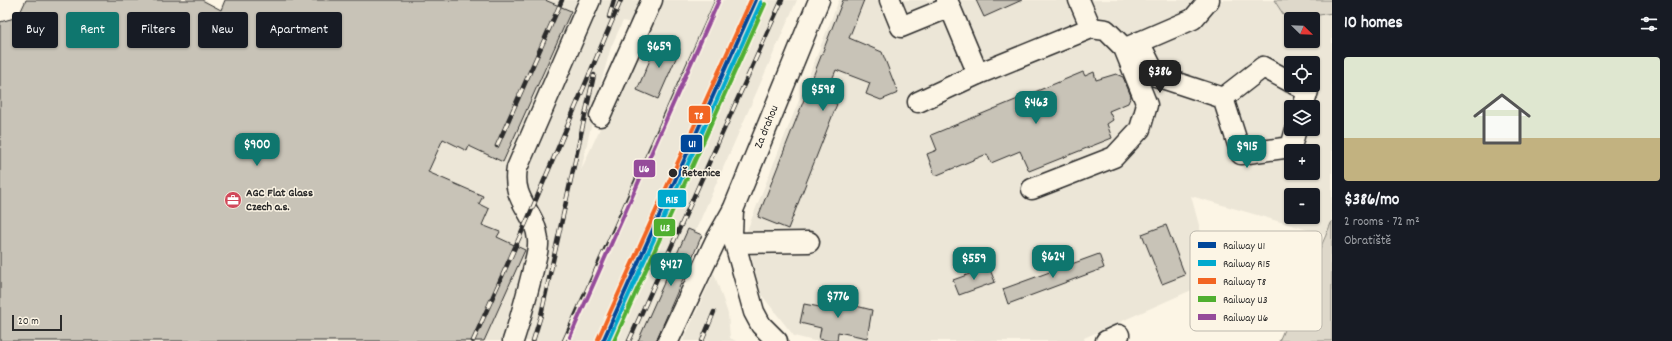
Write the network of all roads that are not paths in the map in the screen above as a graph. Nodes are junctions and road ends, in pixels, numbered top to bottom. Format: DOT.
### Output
graph roads {
  1 [pos="590,0"];
  2 [pos="652,0"];
  3 [pos="819,0"];
  4 [pos="890,0"];
  5 [pos="1079,0"];
  6 [pos="1209,0"];
  7 [pos="948,3"];
  8 [pos="1091,28"];
  9 [pos="1132,45"];
  10 [pos="978,74"];
  11 [pos="1284,78"];
  12 [pos="1223,98"];
  13 [pos="918,102"];
  14 [pos="600,116"];
  15 [pos="1294,136"];
  16 [pos="1032,189"];
  17 [pos="733,210"];
  18 [pos="809,242"];
  19 [pos="735,243"];
  20 [pos="513,341"];
  21 [pos="668,341"];
  22 [pos="777,341"];
  1 -- 20 [label="street"];
  2 -- 14 [label="street"];
  3 -- 17 [label="street, Za drahou"];
  4 -- 7 [label="street"];
  5 -- 8 [label="street"];
  6 -- 9 [label="street"];
  7 -- 10 [label="street"];
  8 -- 9 [label="street"];
  8 -- 10 [label="street"];
  9 -- 12 [label="street"];
  9 -- 16 [label="street"];
  10 -- 13 [label="street"];
  11 -- 12 [label="street"];
  12 -- 15 [label="street"];
  17 -- 19 [label="street"];
  17 -- 21 [label="street"];
  18 -- 19 [label="street"];
  19 -- 22 [label="street"];
}
